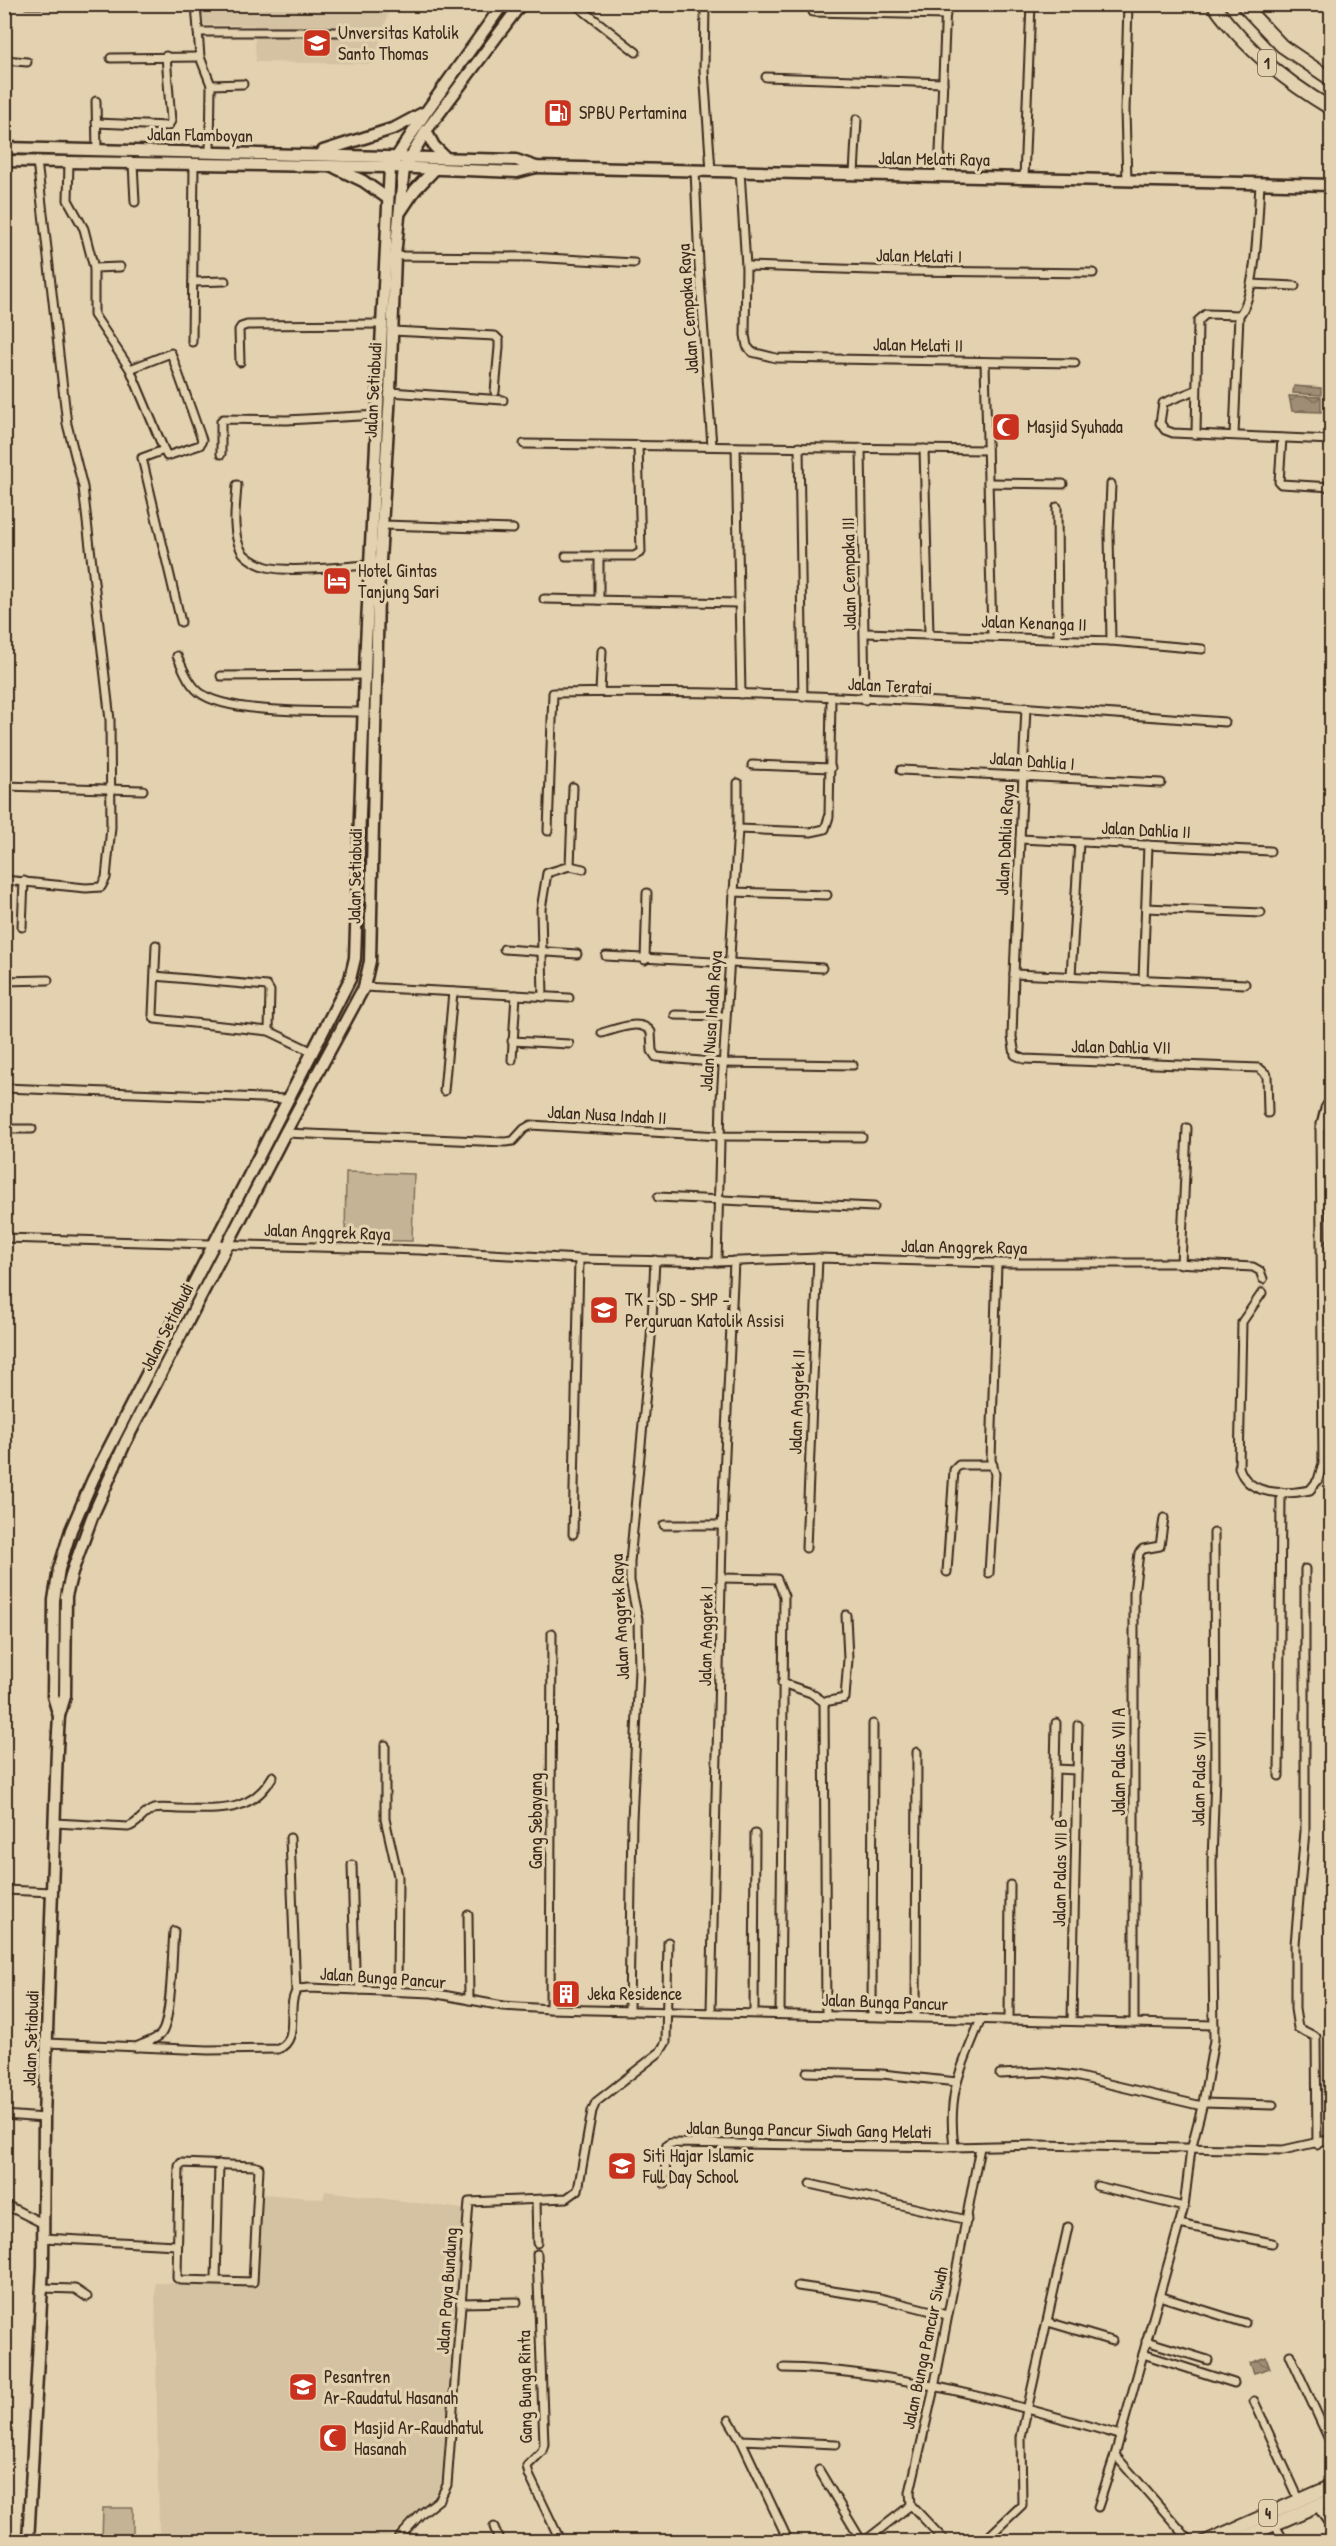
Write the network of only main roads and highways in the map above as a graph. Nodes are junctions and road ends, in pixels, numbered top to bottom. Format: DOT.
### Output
graph roads {
  1 [pos="502,4"];
  2 [pos="521,4"];
  3 [pos="1213,4"];
  4 [pos="1242,4"];
  5 [pos="485,28"];
  6 [pos="499,37"];
  7 [pos="1332,80"];
  8 [pos="1332,109"];
  9 [pos="426,112"];
  10 [pos="426,131"];
  11 [pos="4,148"];
  12 [pos="249,153"];
  13 [pos="314,154"];
  14 [pos="396,156"];
  15 [pos="410,156"];
  16 [pos="446,158"];
  17 [pos="4,161"];
  18 [pos="249,165"];
  19 [pos="331,166"];
  20 [pos="536,166"];
  21 [pos="390,167"];
  22 [pos="404,168"];
  23 [pos="435,169"];
  24 [pos="1332,185"];
  25 [pos="387,198"];
  26 [pos="399,214"];
  27 [pos="59,1716"];
  28 [pos="1332,2486"];
  29 [pos="1332,2499"];
  30 [pos="28,2541"];
  31 [pos="1205,2541"];
  32 [pos="1234,2541"];
  1 -- 5 [label="main road, Jalan Setiabudi"];
  2 -- 6 [label="main road, Jalan Setiabudi"];
  3 -- 8 [label="highway, 1"];
  4 -- 7 [label="highway, 1"];
  5 -- 6 [label="main road"];
  5 -- 9 [label="main road, Jalan Setiabudi"];
  6 -- 10 [label="main road, Jalan Setiabudi"];
  9 -- 13 [label="main road"];
  9 -- 14 [label="main road, Jalan Setiabudi"];
  10 -- 15 [label="main road, Jalan Setiabudi"];
  10 -- 16 [label="main road"];
  11 -- 12 [label="main road, Jalan Flamboyan"];
  12 -- 13 [label="main road, Jalan Flamboyan"];
  12 -- 18 [label="main road"];
  13 -- 14 [label="main road, Jalan Flamboyan"];
  14 -- 15 [label="main road, Jalan Melati Raya"];
  14 -- 21 [label="main road, Jalan Setiabudi"];
  15 -- 16 [label="main road, Jalan Melati Raya"];
  15 -- 22 [label="main road, Jalan Setiabudi"];
  16 -- 20 [label="main road, Jalan Melati Raya"];
  17 -- 18 [label="main road, Jalan Flamboyan"];
  18 -- 19 [label="main road, Jalan Flamboyan"];
  19 -- 21 [label="main road, Jalan Flamboyan"];
  19 -- 25 [label="main road"];
  20 -- 23 [label="main road, Jalan Melati Raya"];
  20 -- 24 [label="main road, Jalan Melati Raya"];
  21 -- 22 [label="main road, Jalan Melati Raya"];
  21 -- 25 [label="main road, Jalan Setiabudi"];
  22 -- 23 [label="main road, Jalan Melati Raya"];
  22 -- 26 [label="main road, Jalan Setiabudi"];
  23 -- 26 [label="main road"];
  25 -- 27 [label="main road, Jalan Setiabudi"];
  26 -- 27 [label="main road, Jalan Setiabudi"];
  27 -- 30 [label="main road, Jalan Setiabudi"];
  28 -- 31 [label="highway, 4"];
  29 -- 32 [label="highway, 4"];
}
